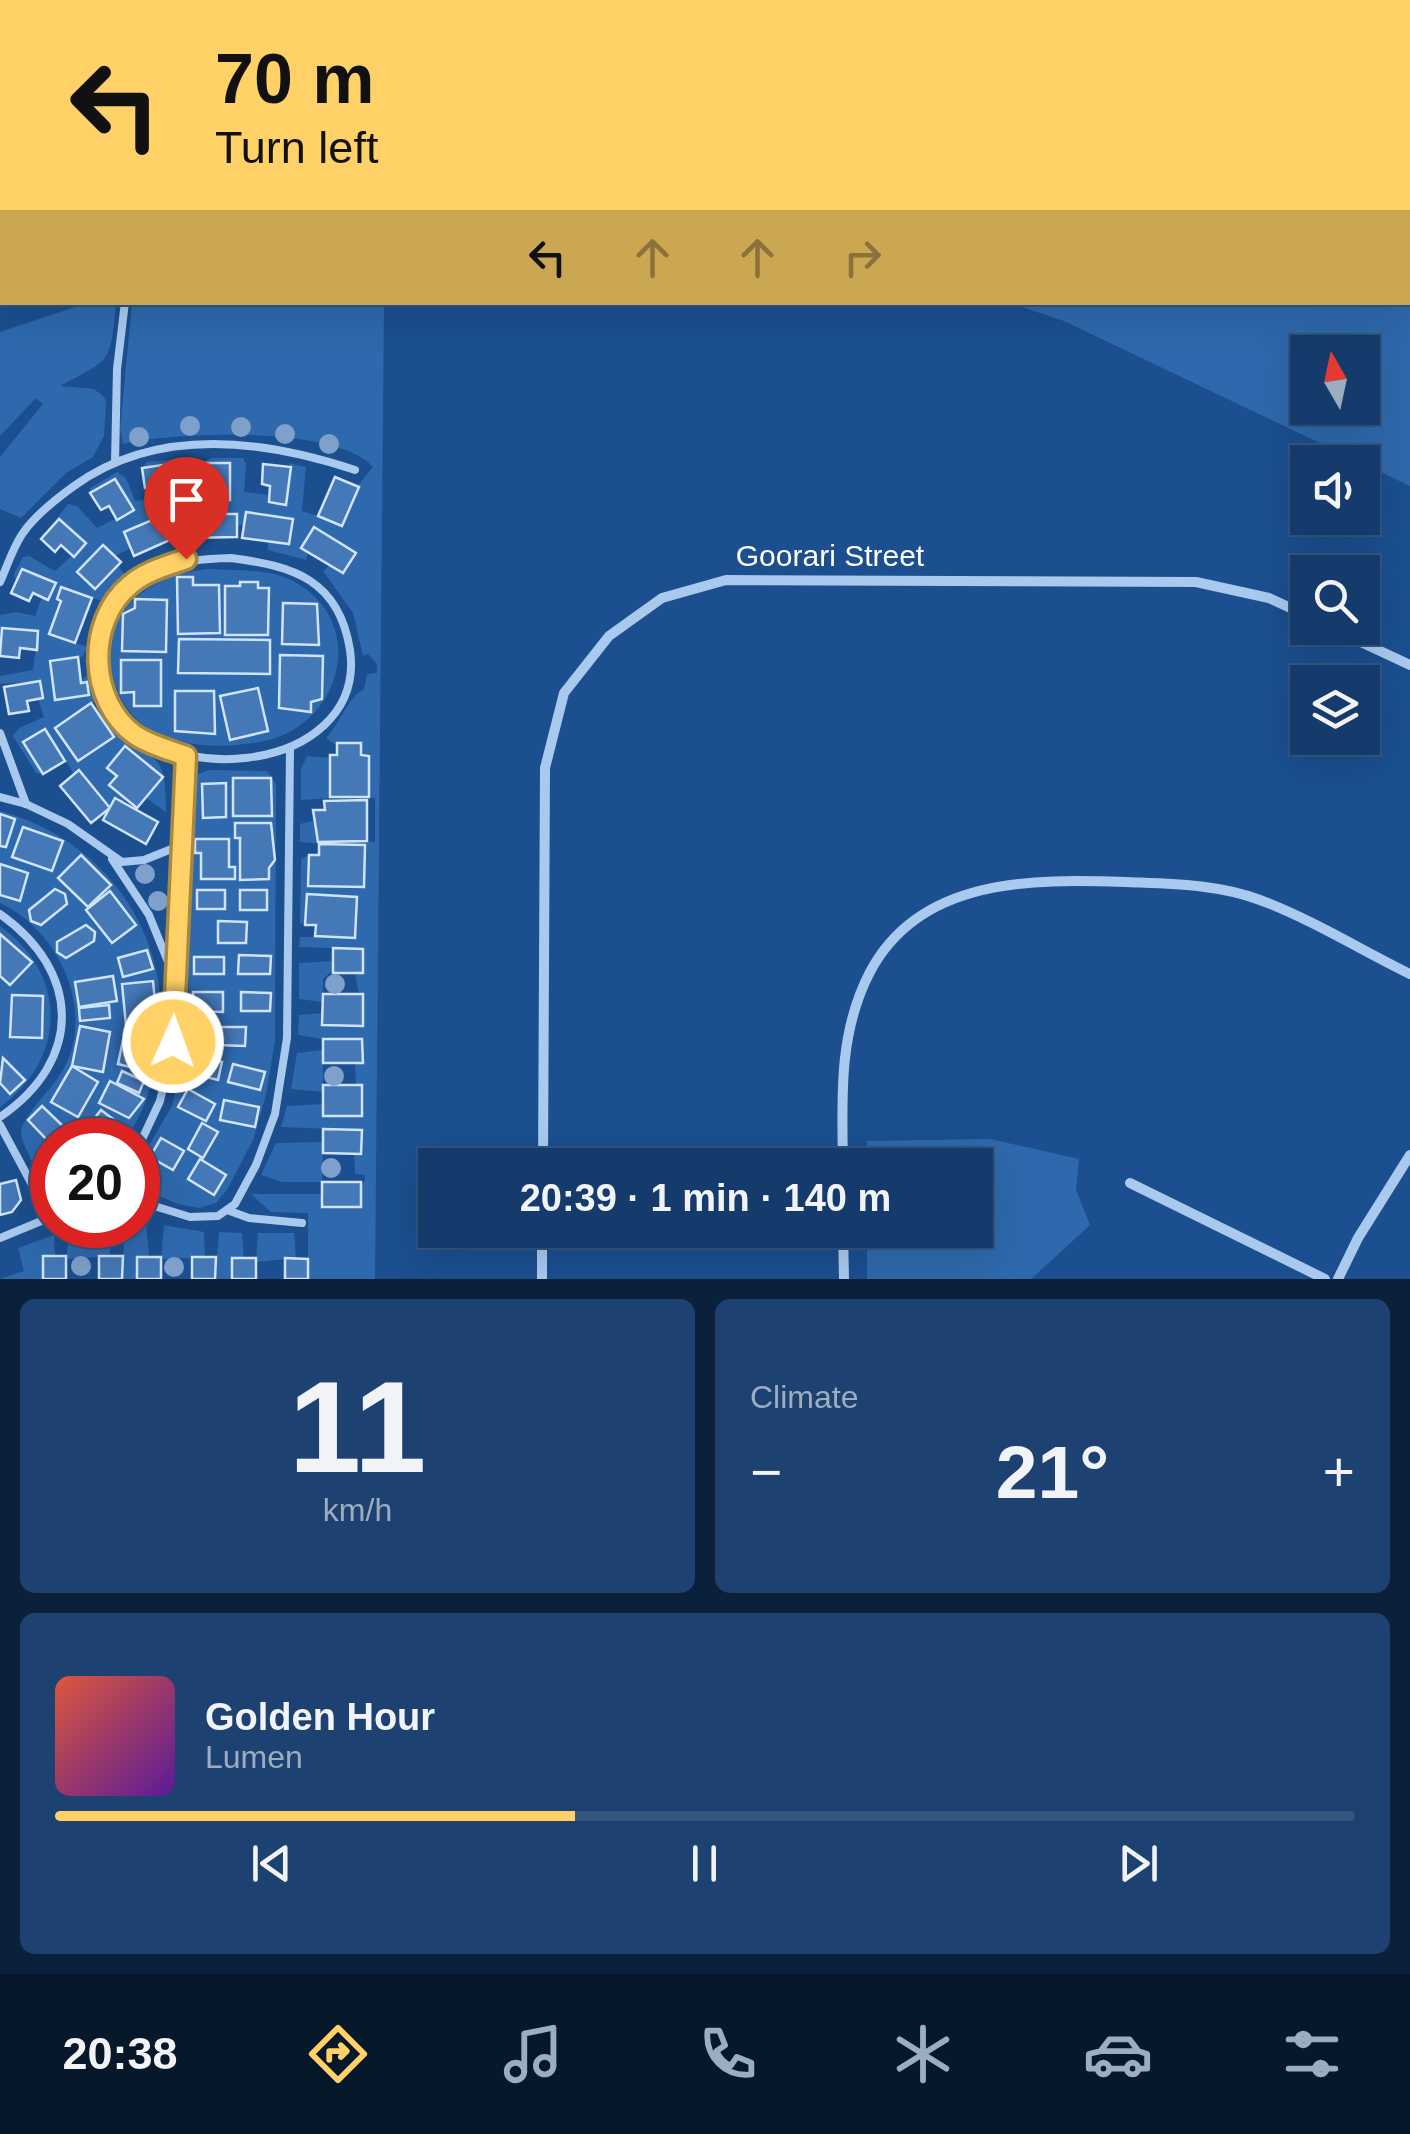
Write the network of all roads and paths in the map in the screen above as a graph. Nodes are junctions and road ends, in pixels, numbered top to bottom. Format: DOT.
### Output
graph roads {
  1 [pos="125,305"];
  2 [pos="115,462"];
  3 [pos="355,470"];
  4 [pos="0,582"];
  5 [pos="1290,608"];
  6 [pos="1366,645"];
  7 [pos="1410,666"];
  8 [pos="0,732"];
  9 [pos="290,749"];
  10 [pos="186,756"];
  11 [pos="0,798"];
  12 [pos="26,804"];
  13 [pos="179,846"];
  14 [pos="105,852"];
  15 [pos="0,914"];
  16 [pos="1410,974"];
  17 [pos="175,979"];
  18 [pos="0,1117"];
  19 [pos="152,1118"];
  20 [pos="0,1126"];
  21 [pos="543,1148"];
  22 [pos="843,1148"];
  23 [pos="1410,1155"];
  24 [pos="30,1180"];
  25 [pos="1130,1183"];
  26 [pos="160,1208"];
  27 [pos="227,1210"];
  28 [pos="302,1223"];
  29 [pos="30,1226"];
  30 [pos="0,1238"];
  31 [pos="542,1248"];
  32 [pos="843,1248"];
  33 [pos="542,1279"];
  34 [pos="844,1279"];
  35 [pos="1325,1279"];
  36 [pos="1338,1279"];
  1 -- 2 [label="lane"];
  2 -- 3 [label="lane"];
  2 -- 4 [label="lane"];
  5 -- 21 [label="street, Goorari Street"];
  6 -- 7 [label="street"];
  8 -- 12 [label="lane"];
  9 -- 10 [label="lane"];
  9 -- 10 [label="lane"];
  9 -- 27 [label="lane"];
  10 -- 13 [label="lane"];
  11 -- 12 [label="lane"];
  12 -- 14 [label="lane"];
  13 -- 14 [label="lane"];
  13 -- 17 [label="lane"];
  14 -- 17 [label="lane"];
  15 -- 18 [label="lane"];
  16 -- 22 [label="street"];
  17 -- 19 [label="lane"];
  20 -- 24 [label="lane"];
  23 -- 36 [label="street"];
  25 -- 35 [label="street"];
  26 -- 27 [label="lane"];
  27 -- 28 [label="lane"];
  29 -- 30 [label="lane"];
  31 -- 33 [label="street"];
  32 -- 34 [label="street"];
}
